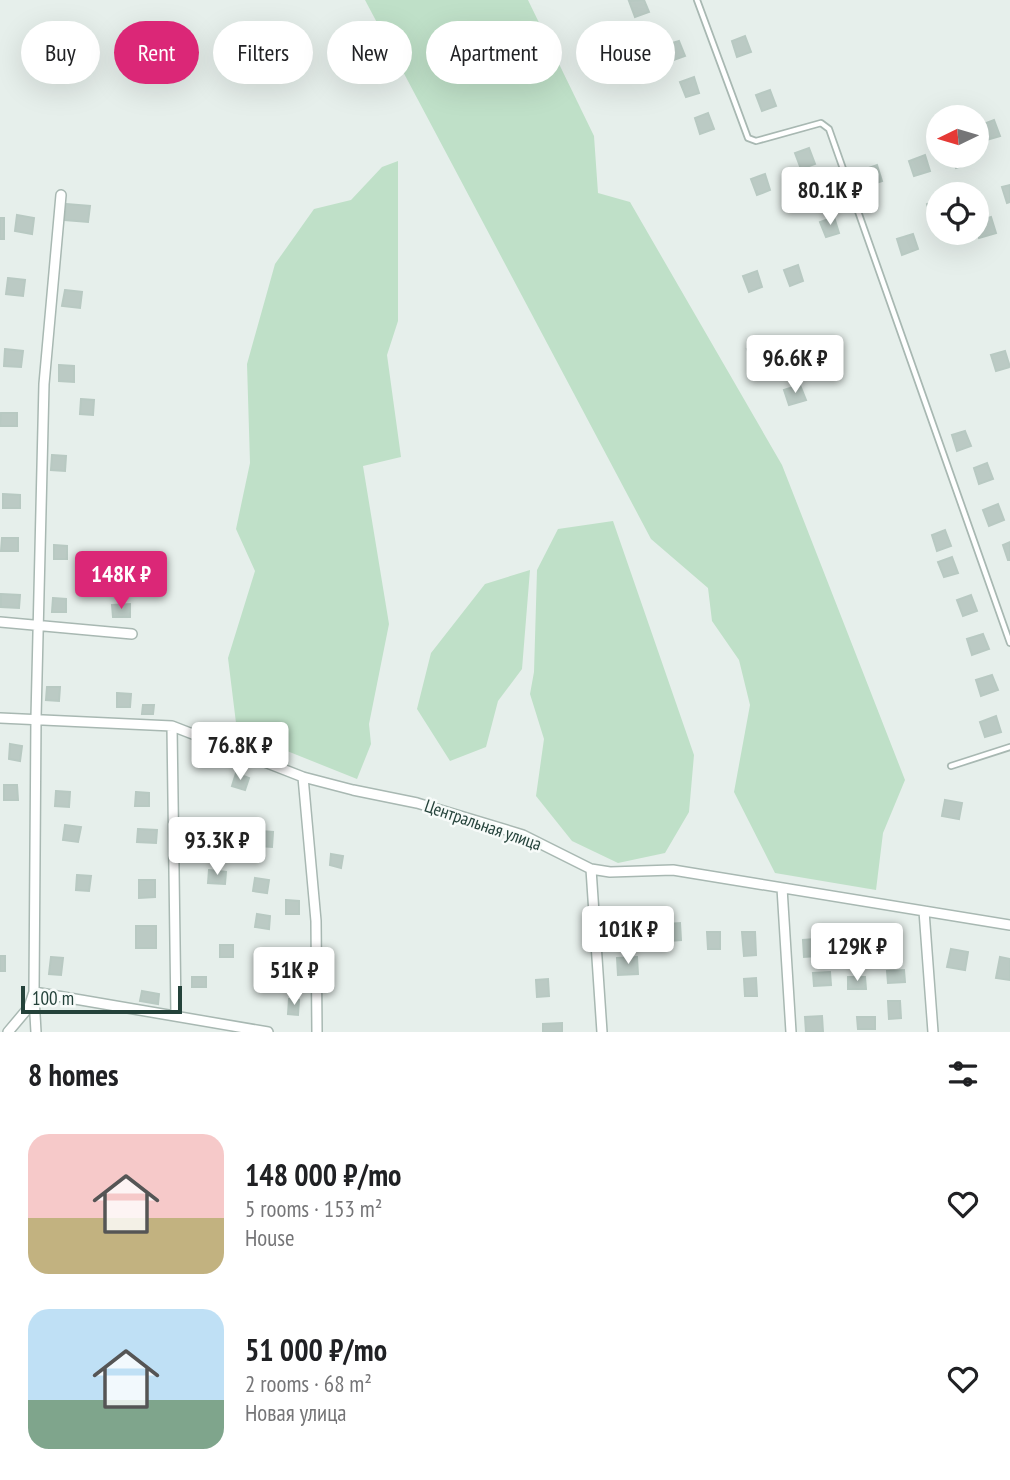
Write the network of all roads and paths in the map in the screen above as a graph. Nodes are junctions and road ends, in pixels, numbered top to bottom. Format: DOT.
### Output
graph roads {
  1 [pos="697,0"];
  2 [pos="61,195"];
  3 [pos="0,622"];
  4 [pos="38,625"];
  5 [pos="132,634"];
  6 [pos="1010,643"];
  7 [pos="0,718"];
  8 [pos="36,718"];
  9 [pos="172,726"];
  10 [pos="1010,747"];
  11 [pos="951,766"];
  12 [pos="303,777"];
  13 [pos="591,869"];
  14 [pos="782,888"];
  15 [pos="924,911"];
  16 [pos="1010,925"];
  17 [pos="34,992"];
  18 [pos="176,1015"];
  19 [pos="8,1032"];
  20 [pos="36,1032"];
  21 [pos="268,1032"];
  22 [pos="317,1032"];
  23 [pos="602,1032"];
  24 [pos="791,1032"];
  25 [pos="933,1032"];
  1 -- 6 [label="lane"];
  2 -- 4 [label="street"];
  3 -- 4 [label="street"];
  4 -- 5 [label="street"];
  4 -- 8 [label="street"];
  7 -- 8 [label="street, Центральная улица"];
  8 -- 9 [label="street, Центральная улица"];
  8 -- 17 [label="street"];
  9 -- 12 [label="street, Центральная улица"];
  9 -- 18 [label="street"];
  10 -- 11 [label="lane"];
  12 -- 13 [label="street, Центральная улица"];
  12 -- 22 [label="street"];
  13 -- 14 [label="street, Центральная улица"];
  13 -- 23 [label="street"];
  14 -- 15 [label="street, Центральная улица"];
  14 -- 24 [label="street"];
  15 -- 16 [label="street, Центральная улица"];
  15 -- 25 [label="street"];
  17 -- 18 [label="street"];
  17 -- 19 [label="street"];
  17 -- 20 [label="street"];
  18 -- 21 [label="street"];
}
